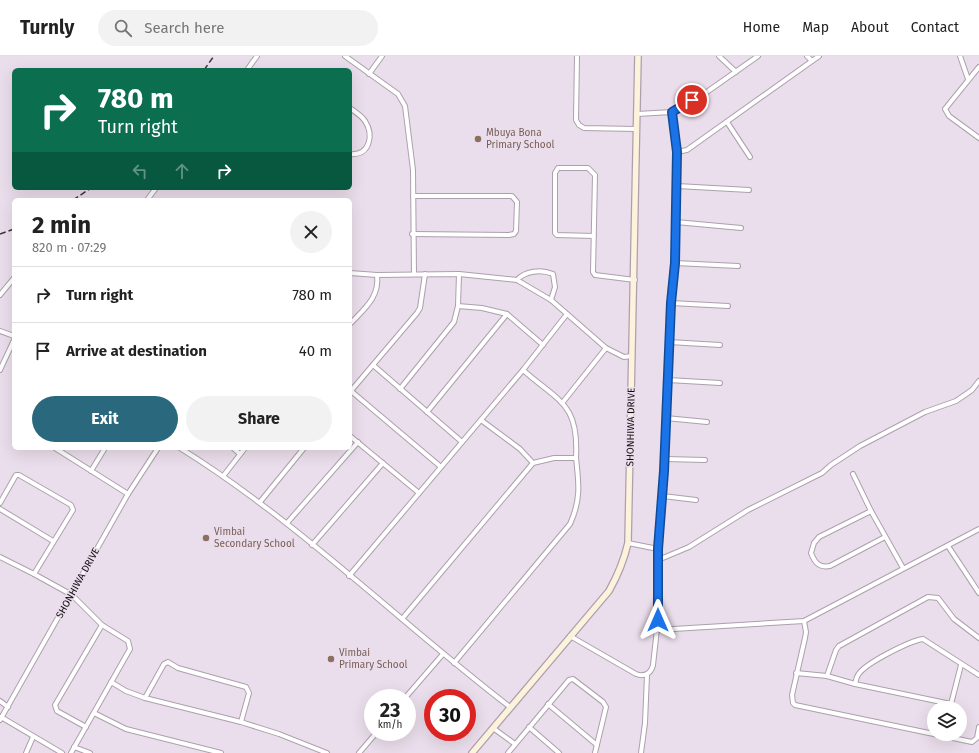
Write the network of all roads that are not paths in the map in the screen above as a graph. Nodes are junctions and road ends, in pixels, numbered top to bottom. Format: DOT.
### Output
graph roads {
  1 [pos="257,56"];
  2 [pos="345,56"];
  3 [pos="382,56"];
  4 [pos="577,56"];
  5 [pos="638,56"];
  6 [pos="719,56"];
  7 [pos="758,56"];
  8 [pos="807,56"];
  9 [pos="819,56"];
  10 [pos="960,56"];
  11 [pos="812,61"];
  12 [pos="979,67"];
  13 [pos="248,68"];
  14 [pos="736,72"];
  15 [pos="370,74"];
  16 [pos="968,79"];
  17 [pos="352,110"];
  18 [pos="672,112"];
  19 [pos="637,114"];
  20 [pos="727,122"];
  21 [pos="636,129"];
  22 [pos="979,138"];
  23 [pos="677,152"];
  24 [pos="352,154"];
  25 [pos="750,157"];
  26 [pos="676,186"];
  27 [pos="749,190"];
  28 [pos="413,196"];
  29 [pos="676,222"];
  30 [pos="741,228"];
  31 [pos="412,234"];
  32 [pos="594,236"];
  33 [pos="675,263"];
  34 [pos="738,266"];
  35 [pos="352,273"];
  36 [pos="414,274"];
  37 [pos="425,274"];
  38 [pos="459,274"];
  39 [pos="377,275"];
  40 [pos="12,280"];
  41 [pos="517,280"];
  42 [pos="635,280"];
  43 [pos="0,295"];
  44 [pos="551,300"];
  45 [pos="671,303"];
  46 [pos="458,306"];
  47 [pos="728,306"];
  48 [pos="507,314"];
  49 [pos="567,314"];
  50 [pos="352,322"];
  51 [pos="0,331"];
  52 [pos="12,335"];
  53 [pos="669,342"];
  54 [pos="12,344"];
  55 [pos="543,345"];
  56 [pos="720,345"];
  57 [pos="606,348"];
  58 [pos="632,356"];
  59 [pos="1,364"];
  60 [pos="373,365"];
  61 [pos="0,370"];
  62 [pos="523,370"];
  63 [pos="668,380"];
  64 [pos="979,381"];
  65 [pos="720,383"];
  66 [pos="400,388"];
  67 [pos="352,390"];
  68 [pos="352,394"];
  69 [pos="563,402"];
  70 [pos="427,412"];
  71 [pos="666,418"];
  72 [pos="480,420"];
  73 [pos="707,422"];
  74 [pos="352,438"];
  75 [pos="358,442"];
  76 [pos="462,442"];
  77 [pos="352,449"];
  78 [pos="58,450"];
  79 [pos="104,450"];
  80 [pos="157,450"];
  81 [pos="183,450"];
  82 [pos="235,450"];
  83 [pos="243,450"];
  84 [pos="302,450"];
  85 [pos="351,450"];
  86 [pos="240,454"];
  87 [pos="576,458"];
  88 [pos="665,459"];
  89 [pos="705,460"];
  90 [pos="383,463"];
  91 [pos="533,463"];
  92 [pos="441,467"];
  93 [pos="91,471"];
  94 [pos="853,474"];
  95 [pos="224,475"];
  96 [pos="419,493"];
  97 [pos="128,494"];
  98 [pos="663,496"];
  99 [pos="696,500"];
  100 [pos="0,502"];
  101 [pos="260,502"];
  102 [pos="0,509"];
  103 [pos="871,511"];
  104 [pos="287,523"];
  105 [pos="979,529"];
  106 [pos="885,537"];
  107 [pos="53,541"];
  108 [pos="628,543"];
  109 [pos="312,545"];
  110 [pos="948,546"];
  111 [pos="658,549"];
  112 [pos="0,557"];
  113 [pos="658,560"];
  114 [pos="903,568"];
  115 [pos="34,574"];
  116 [pos="349,576"];
  117 [pos="977,587"];
  118 [pos="979,593"];
  119 [pos="72,595"];
  120 [pos="402,619"];
  121 [pos="804,621"];
  122 [pos="102,625"];
  123 [pos="657,630"];
  124 [pos="570,636"];
  125 [pos="979,638"];
  126 [pos="443,654"];
  127 [pos="454,663"];
  128 [pos="961,665"];
  129 [pos="796,673"];
  130 [pos="647,674"];
  131 [pos="979,675"];
  132 [pos="827,676"];
  133 [pos="112,682"];
  134 [pos="855,684"];
  135 [pos="413,689"];
  136 [pos="146,698"];
  137 [pos="0,701"];
  138 [pos="929,701"];
  139 [pos="952,701"];
  140 [pos="548,704"];
  141 [pos="8,707"];
  142 [pos="510,707"];
  143 [pos="94,713"];
  144 [pos="1,718"];
  145 [pos="241,722"];
  146 [pos="86,727"];
  147 [pos="529,727"];
  148 [pos="979,727"];
  149 [pos="493,728"];
  150 [pos="927,731"];
  151 [pos="33,737"];
  152 [pos="369,741"];
  153 [pos="967,741"];
  154 [pos="515,744"];
  155 [pos="597,746"];
  156 [pos="74,747"];
  157 [pos="316,748"];
  158 [pos="26,753"];
  159 [pos="62,753"];
  160 [pos="71,753"];
  161 [pos="90,753"];
  162 [pos="221,753"];
  163 [pos="313,753"];
  164 [pos="327,753"];
  165 [pos="359,753"];
  166 [pos="472,753"];
  167 [pos="508,753"];
  168 [pos="559,753"];
  169 [pos="595,753"];
  170 [pos="641,753"];
  1 -- 13 [label="street"];
  2 -- 15 [label="street"];
  3 -- 15 [label="street"];
  4 -- 21 [label="street"];
  5 -- 19 [label="street, SHONHIWA DRIVE"];
  6 -- 14 [label="street"];
  7 -- 14 [label="street"];
  8 -- 11 [label="street"];
  9 -- 11 [label="street"];
  10 -- 16 [label="street"];
  11 -- 20 [label="street"];
  12 -- 16 [label="street"];
  14 -- 18 [label="street"];
  15 -- 28 [label="street"];
  16 -- 22 [label="street"];
  17 -- 24 [label="street"];
  18 -- 19 [label="street"];
  18 -- 23 [label="street"];
  19 -- 21 [label="street, SHONHIWA DRIVE"];
  20 -- 23 [label="street"];
  20 -- 25 [label="street"];
  21 -- 42 [label="street, SHONHIWA DRIVE"];
  23 -- 26 [label="street"];
  26 -- 27 [label="street"];
  26 -- 29 [label="street"];
  28 -- 31 [label="street"];
  28 -- 31 [label="street"];
  29 -- 30 [label="street"];
  29 -- 33 [label="street"];
  31 -- 36 [label="street"];
  32 -- 32 [label="street"];
  32 -- 42 [label="street"];
  33 -- 34 [label="street"];
  33 -- 45 [label="street"];
  35 -- 39 [label="street"];
  36 -- 37 [label="street"];
  36 -- 39 [label="street"];
  37 -- 38 [label="street"];
  37 -- 60 [label="street"];
  38 -- 41 [label="street"];
  38 -- 46 [label="street"];
  39 -- 50 [label="street"];
  40 -- 43 [label="street"];
  41 -- 44 [label="street"];
  41 -- 44 [label="street"];
  42 -- 58 [label="street, SHONHIWA DRIVE"];
  44 -- 49 [label="street"];
  45 -- 47 [label="street"];
  45 -- 53 [label="street"];
  46 -- 48 [label="street"];
  46 -- 66 [label="street"];
  48 -- 55 [label="street"];
  48 -- 70 [label="street"];
  49 -- 55 [label="street"];
  49 -- 57 [label="street"];
  51 -- 52 [label="street"];
  53 -- 56 [label="street"];
  53 -- 63 [label="street"];
  54 -- 59 [label="street"];
  55 -- 62 [label="street"];
  57 -- 58 [label="street"];
  57 -- 69 [label="street"];
  58 -- 108 [label="street, SHONHIWA DRIVE"];
  59 -- 61 [label="street"];
  60 -- 66 [label="street"];
  60 -- 67 [label="street"];
  62 -- 69 [label="street"];
  62 -- 72 [label="street"];
  63 -- 65 [label="street"];
  63 -- 71 [label="street"];
  64 -- 113 [label="street"];
  66 -- 70 [label="street"];
  68 -- 92 [label="street"];
  69 -- 87 [label="street"];
  70 -- 76 [label="street"];
  71 -- 73 [label="street"];
  71 -- 88 [label="street"];
  72 -- 76 [label="street"];
  72 -- 91 [label="street"];
  74 -- 75 [label="street"];
  75 -- 77 [label="street"];
  75 -- 90 [label="street"];
  76 -- 92 [label="street"];
  78 -- 93 [label="street"];
  79 -- 93 [label="street"];
  80 -- 97 [label="street, SHONHIWA DRIVE"];
  81 -- 95 [label="street"];
  82 -- 86 [label="street"];
  83 -- 86 [label="street"];
  84 -- 101 [label="street"];
  85 -- 104 [label="street"];
  86 -- 95 [label="street"];
  87 -- 91 [label="street"];
  87 -- 127 [label="street"];
  88 -- 89 [label="street"];
  88 -- 98 [label="street"];
  90 -- 96 [label="street"];
  90 -- 109 [label="street"];
  91 -- 120 [label="street"];
  92 -- 96 [label="street"];
  93 -- 97 [label="street"];
  94 -- 103 [label="street"];
  95 -- 101 [label="street"];
  96 -- 116 [label="street"];
  97 -- 119 [label="street, SHONHIWA DRIVE"];
  98 -- 99 [label="street"];
  98 -- 111 [label="street"];
  100 -- 107 [label="street"];
  101 -- 104 [label="street"];
  102 -- 107 [label="street"];
  103 -- 106 [label="street"];
  103 -- 106 [label="street"];
  104 -- 109 [label="street"];
  105 -- 110 [label="street"];
  106 -- 114 [label="street"];
  107 -- 115 [label="street"];
  108 -- 111 [label="street"];
  108 -- 124 [label="street, SHONHIWA DRIVE"];
  109 -- 116 [label="street"];
  110 -- 114 [label="street"];
  110 -- 117 [label="street"];
  111 -- 113 [label="street"];
  112 -- 115 [label="street"];
  113 -- 123 [label="street"];
  114 -- 121 [label="street"];
  115 -- 119 [label="street"];
  116 -- 120 [label="street"];
  117 -- 118 [label="street"];
  119 -- 122 [label="street"];
  119 -- 141 [label="street, SHONHIWA DRIVE"];
  120 -- 126 [label="street"];
  121 -- 123 [label="street"];
  121 -- 129 [label="street"];
  122 -- 133 [label="street"];
  122 -- 146 [label="street"];
  123 -- 130 [label="street"];
  124 -- 130 [label="street"];
  124 -- 142 [label="street, SHONHIWA DRIVE"];
  125 -- 132 [label="street"];
  126 -- 127 [label="street"];
  126 -- 135 [label="street"];
  127 -- 142 [label="street"];
  128 -- 131 [label="street"];
  128 -- 134 [label="street"];
  128 -- 139 [label="street"];
  129 -- 132 [label="street"];
  129 -- 150 [label="street"];
  130 -- 170 [label="street"];
  132 -- 134 [label="street"];
  133 -- 136 [label="street"];
  133 -- 143 [label="street"];
  134 -- 138 [label="street"];
  136 -- 145 [label="street"];
  136 -- 145 [label="street"];
  137 -- 141 [label="street"];
  140 -- 147 [label="street"];
  140 -- 155 [label="street"];
  140 -- 155 [label="street"];
  141 -- 144 [label="street, SHONHIWA DRIVE"];
  142 -- 149 [label="street, SHONHIWA DRIVE"];
  143 -- 146 [label="street"];
  143 -- 162 [label="street"];
  144 -- 151 [label="street"];
  145 -- 157 [label="street"];
  146 -- 156 [label="street"];
  147 -- 154 [label="street"];
  147 -- 168 [label="street"];
  148 -- 153 [label="street"];
  149 -- 154 [label="street"];
  149 -- 166 [label="street, SHONHIWA DRIVE"];
  151 -- 158 [label="street"];
  151 -- 159 [label="street"];
  152 -- 165 [label="street"];
  154 -- 167 [label="street"];
  155 -- 169 [label="street"];
  156 -- 160 [label="street"];
  156 -- 161 [label="street"];
  157 -- 163 [label="street"];
  157 -- 164 [label="street"];
}
